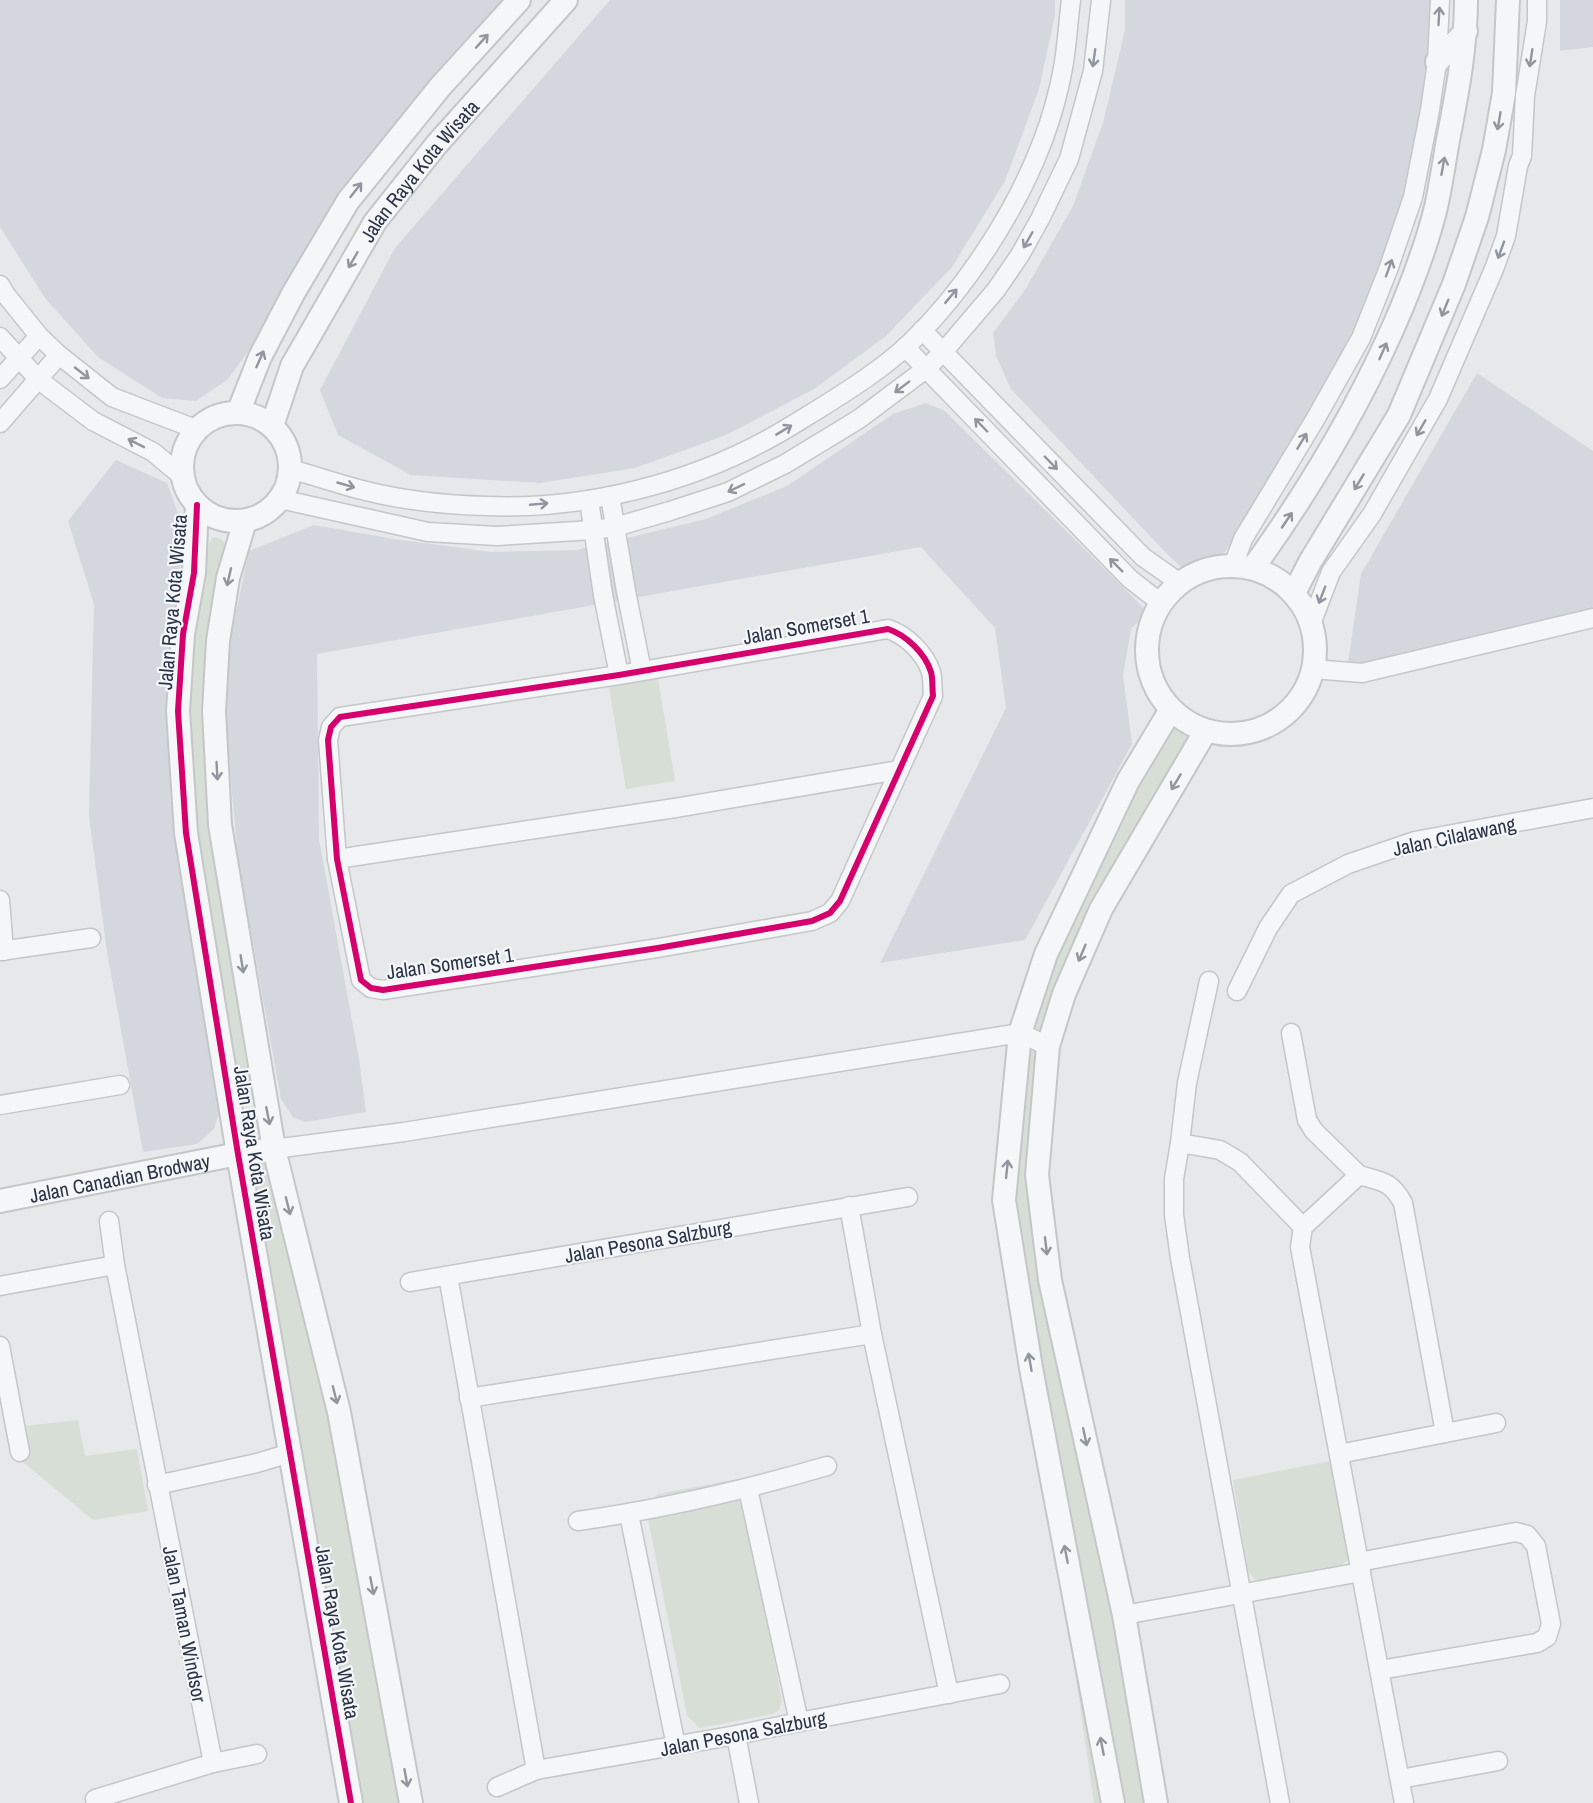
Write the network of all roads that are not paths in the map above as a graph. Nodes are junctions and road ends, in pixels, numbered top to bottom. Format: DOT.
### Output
graph roads {
  1 [pos="519,0"];
  2 [pos="525,0"];
  3 [pos="566,0"];
  4 [pos="1071,0"];
  5 [pos="1101,0"];
  6 [pos="1440,0"];
  7 [pos="1466,0"];
  8 [pos="1508,0"];
  9 [pos="1537,0"];
  10 [pos="548,20"];
  11 [pos="1466,31"];
  12 [pos="1437,62"];
  13 [pos="0,285"];
  14 [pos="922,330"];
  15 [pos="39,336"];
  16 [pos="0,337"];
  17 [pos="905,347"];
  18 [pos="944,351"];
  19 [pos="59,355"];
  20 [pos="18,359"];
  21 [pos="927,368"];
  22 [pos="0,379"];
  23 [pos="39,380"];
  24 [pos="238,413"];
  25 [pos="0,423"];
  26 [pos="272,426"];
  27 [pos="198,430"];
  28 [pos="290,469"];
  29 [pos="183,477"];
  30 [pos="610,496"];
  31 [pos="280,499"];
  32 [pos="589,500"];
  33 [pos="197,505"];
  34 [pos="245,521"];
  35 [pos="615,527"];
  36 [pos="593,530"];
  37 [pos="1243,567"];
  38 [pos="1180,583"];
  39 [pos="1294,594"];
  40 [pos="1161,603"];
  41 [pos="1593,618"];
  42 [pos="1311,624"];
  43 [pos="1314,669"];
  44 [pos="642,671"];
  45 [pos="619,675"];
  46 [pos="1170,711"];
  47 [pos="1205,732"];
  48 [pos="899,770"];
  49 [pos="1593,808"];
  50 [pos="337,859"];
  51 [pos="0,900"];
  52 [pos="91,938"];
  53 [pos="2,951"];
  54 [pos="1209,981"];
  55 [pos="1237,991"];
  56 [pos="1020,1033"];
  57 [pos="1291,1033"];
  58 [pos="1048,1046"];
  59 [pos="120,1085"];
  60 [pos="0,1105"];
  61 [pos="1180,1143"];
  62 [pos="274,1149"];
  63 [pos="238,1154"];
  64 [pos="1359,1175"];
  65 [pos="908,1197"];
  66 [pos="0,1201"];
  67 [pos="849,1206"];
  68 [pos="109,1221"];
  69 [pos="1304,1227"];
  70 [pos="115,1265"];
  71 [pos="448,1276"];
  72 [pos="410,1282"];
  73 [pos="0,1286"];
  74 [pos="872,1334"];
  75 [pos="0,1346"];
  76 [pos="469,1398"];
  77 [pos="1496,1423"];
  78 [pos="1445,1433"];
  79 [pos="20,1452"];
  80 [pos="290,1453"];
  81 [pos="1339,1454"];
  82 [pos="827,1466"];
  83 [pos="157,1485"];
  84 [pos="748,1489"];
  85 [pos="630,1514"];
  86 [pos="578,1521"];
  87 [pos="1360,1567"];
  88 [pos="1241,1595"];
  89 [pos="1124,1615"];
  90 [pos="1380,1670"];
  91 [pos="1000,1684"];
  92 [pos="949,1694"];
  93 [pos="799,1722"];
  94 [pos="736,1735"];
  95 [pos="676,1746"];
  96 [pos="257,1754"];
  97 [pos="1498,1761"];
  98 [pos="213,1763"];
  99 [pos="536,1770"];
  100 [pos="1400,1779"];
  101 [pos="497,1787"];
  102 [pos="95,1799"];
  103 [pos="351,1803"];
  104 [pos="411,1803"];
  105 [pos="749,1803"];
  106 [pos="1113,1803"];
  107 [pos="1156,1803"];
  108 [pos="1280,1803"];
  109 [pos="1404,1803"];
  24 -- 1 [label="street, Jalan Raya Kota Wisata, one-way"];
  2 -- 10 [label="street"];
  3 -- 10 [label="street, Jalan Raya Kota Wisata"];
  14 -- 4 [label="street, one-way"];
  5 -- 18 [label="street, one-way"];
  12 -- 6 [label="street, one-way"];
  7 -- 11 [label="street"];
  8 -- 39 [label="street, one-way"];
  9 -- 42 [label="street, one-way"];
  10 -- 26 [label="street, Jalan Raya Kota Wisata, one-way"];
  11 -- 12 [label="street"];
  37 -- 11 [label="street, one-way"];
  37 -- 12 [label="street, one-way"];
  13 -- 15 [label="street"];
  14 -- 17 [label="street"];
  14 -- 18 [label="street"];
  15 -- 19 [label="street"];
  15 -- 20 [label="street"];
  16 -- 20 [label="street"];
  17 -- 21 [label="street"];
  30 -- 17 [label="street, one-way"];
  18 -- 21 [label="street"];
  18 -- 38 [label="street, one-way"];
  19 -- 23 [label="street"];
  19 -- 27 [label="street, one-way"];
  20 -- 22 [label="street"];
  20 -- 23 [label="street"];
  21 -- 35 [label="street, one-way"];
  40 -- 21 [label="street, one-way"];
  23 -- 25 [label="street"];
  29 -- 23 [label="street, one-way"];
  24 -- 26 [label="street"];
  24 -- 27 [label="street"];
  26 -- 28 [label="street"];
  27 -- 29 [label="street"];
  28 -- 31 [label="street"];
  28 -- 32 [label="street, one-way"];
  29 -- 33 [label="street"];
  30 -- 32 [label="street"];
  30 -- 35 [label="street"];
  31 -- 34 [label="street"];
  31 -- 36 [label="street"];
  32 -- 36 [label="street"];
  33 -- 34 [label="street"];
  33 -- 63 [label="street, Jalan Raya Kota Wisata"];
  34 -- 62 [label="street, Jalan Raya Kota Wisata, one-way"];
  35 -- 36 [label="street"];
  35 -- 44 [label="street"];
  36 -- 45 [label="street"];
  37 -- 38 [label="street"];
  37 -- 39 [label="street"];
  38 -- 40 [label="street"];
  39 -- 42 [label="street"];
  40 -- 46 [label="street"];
  41 -- 43 [label="street"];
  42 -- 43 [label="street"];
  43 -- 47 [label="street"];
  44 -- 45 [label="street, Jalan Somerset 1"];
  44 -- 48 [label="street, Jalan Somerset 1"];
  45 -- 50 [label="street, Jalan Somerset 1"];
  46 -- 47 [label="street"];
  46 -- 56 [label="street"];
  47 -- 58 [label="street, one-way"];
  48 -- 50 [label="street"];
  48 -- 50 [label="street, Jalan Somerset 1"];
  49 -- 55 [label="street, Jalan Cilalawang"];
  51 -- 53 [label="street"];
  52 -- 53 [label="street"];
  54 -- 61 [label="street"];
  56 -- 58 [label="street"];
  56 -- 62 [label="street"];
  106 -- 56 [label="street, one-way"];
  57 -- 64 [label="street"];
  58 -- 89 [label="street, one-way"];
  59 -- 60 [label="street"];
  61 -- 69 [label="street"];
  61 -- 88 [label="street"];
  62 -- 63 [label="street, Jalan Canadian Brodway"];
  62 -- 104 [label="street, Jalan Raya Kota Wisata, one-way"];
  63 -- 66 [label="street, Jalan Canadian Brodway"];
  63 -- 80 [label="street, Jalan Raya Kota Wisata"];
  64 -- 69 [label="street"];
  64 -- 78 [label="street"];
  65 -- 67 [label="street, Jalan Pesona Salzburg"];
  67 -- 71 [label="street, Jalan Pesona Salzburg"];
  67 -- 74 [label="street"];
  68 -- 70 [label="street, Jalan Taman Windsor"];
  69 -- 81 [label="street"];
  70 -- 73 [label="street"];
  70 -- 83 [label="street, Jalan Taman Windsor"];
  71 -- 72 [label="street, Jalan Pesona Salzburg"];
  71 -- 76 [label="street"];
  74 -- 76 [label="street"];
  74 -- 92 [label="street"];
  75 -- 79 [label="street"];
  76 -- 99 [label="street"];
  77 -- 78 [label="street"];
  78 -- 81 [label="street"];
  80 -- 83 [label="street"];
  80 -- 103 [label="street, Jalan Raya Kota Wisata"];
  81 -- 87 [label="street"];
  82 -- 84 [label="street"];
  83 -- 98 [label="street, Jalan Taman Windsor"];
  84 -- 85 [label="street"];
  84 -- 93 [label="street"];
  85 -- 86 [label="street"];
  85 -- 95 [label="street"];
  87 -- 88 [label="street"];
  87 -- 90 [label="street"];
  87 -- 90 [label="street"];
  88 -- 89 [label="street"];
  88 -- 108 [label="street"];
  89 -- 107 [label="street"];
  90 -- 100 [label="street"];
  91 -- 92 [label="street, Jalan Pesona Salzburg"];
  92 -- 93 [label="street, Jalan Pesona Salzburg"];
  93 -- 94 [label="street, Jalan Pesona Salzburg"];
  94 -- 95 [label="street, Jalan Pesona Salzburg"];
  94 -- 105 [label="street"];
  95 -- 99 [label="street, Jalan Pesona Salzburg"];
  96 -- 98 [label="street"];
  97 -- 100 [label="street"];
  98 -- 102 [label="street"];
  99 -- 101 [label="street, Jalan Pesona Salzburg"];
  100 -- 109 [label="street"];
}
